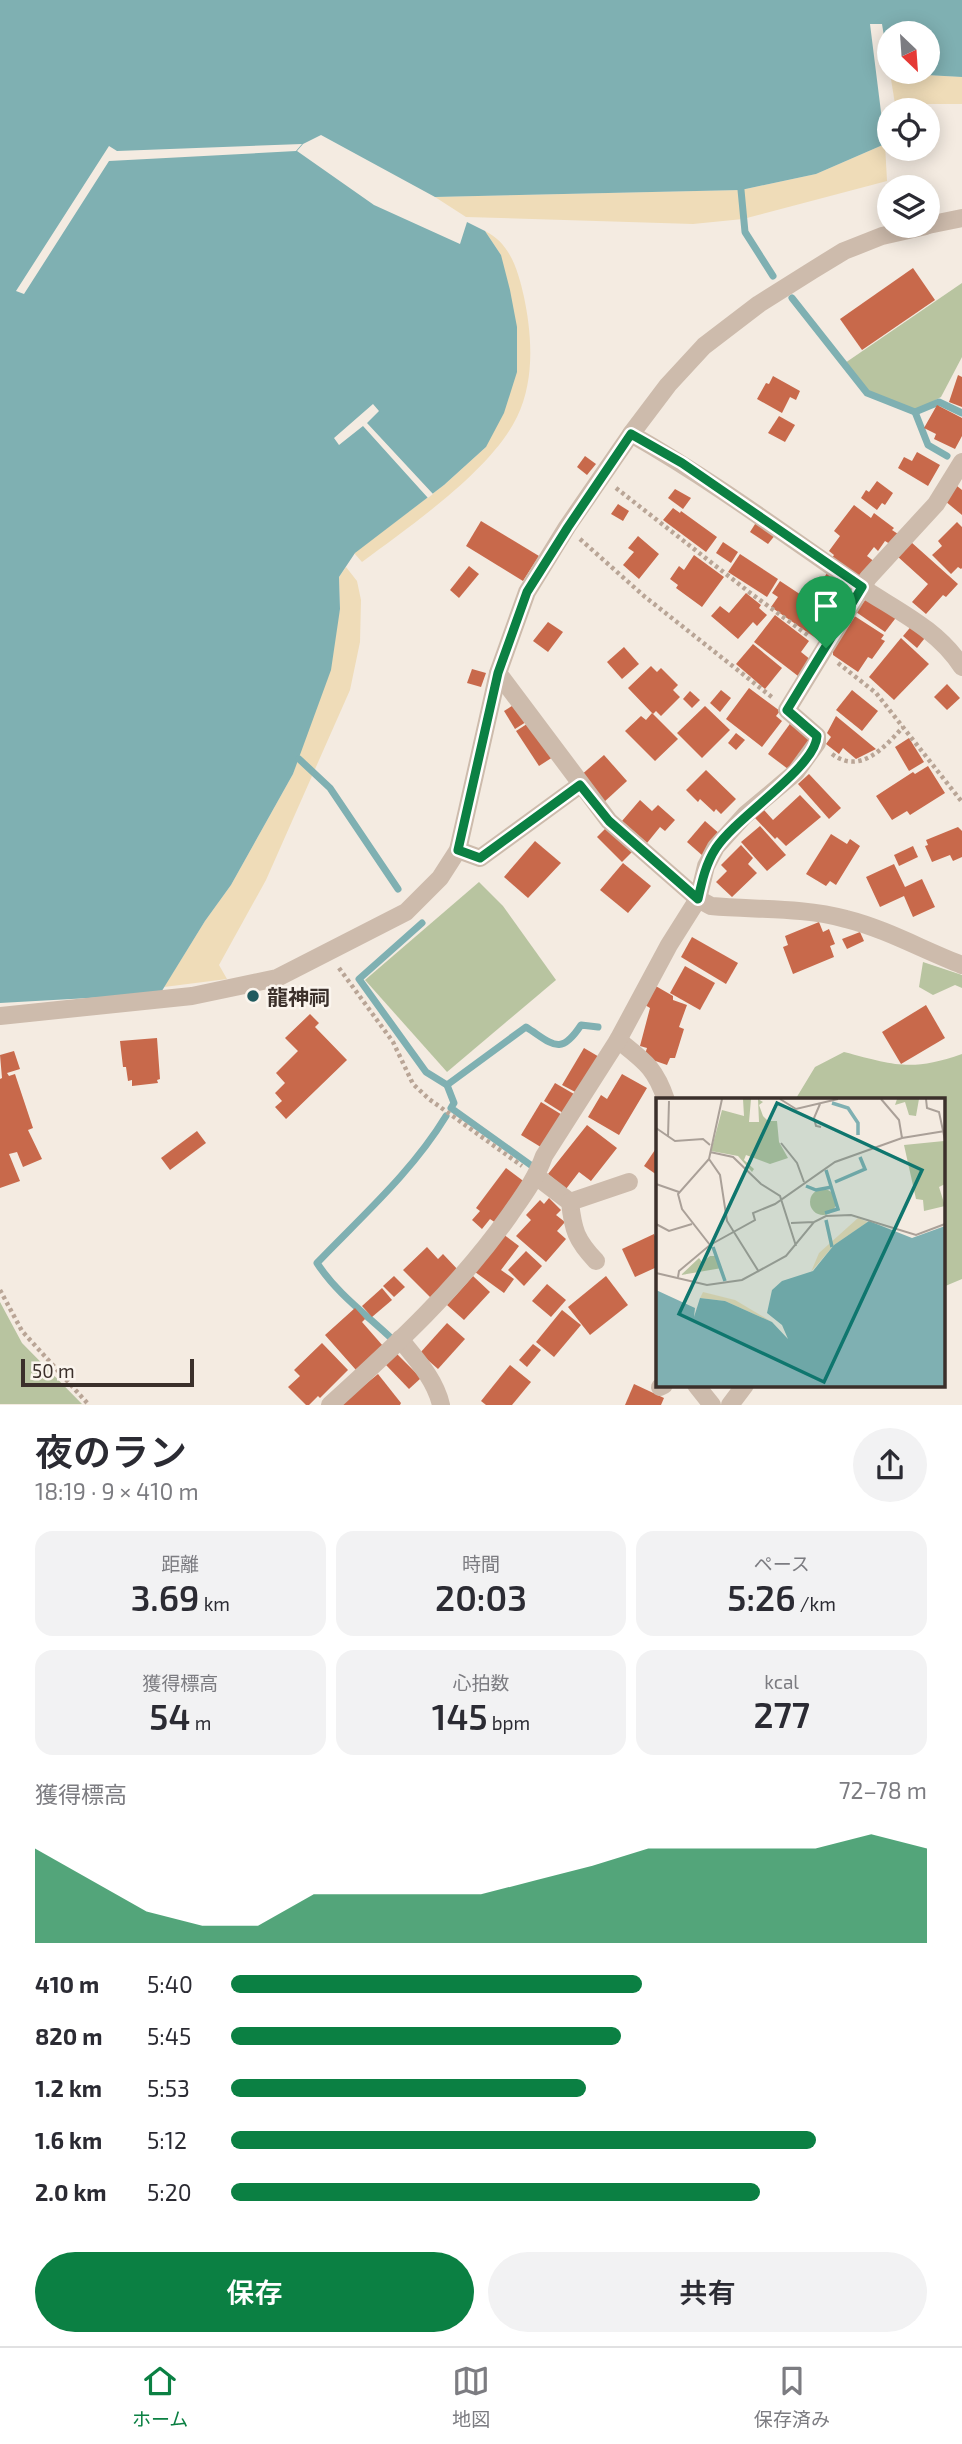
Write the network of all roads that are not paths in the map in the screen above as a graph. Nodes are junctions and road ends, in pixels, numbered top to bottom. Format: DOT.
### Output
graph roads {
  1 [pos="962,218"];
  2 [pos="940,223"];
  3 [pos="877,238"];
  4 [pos="631,434"];
  5 [pos="962,461"];
  6 [pos="862,587"];
  7 [pos="962,667"];
  8 [pos="498,673"];
  9 [pos="580,785"];
  10 [pos="458,850"];
  11 [pos="698,899"];
  12 [pos="962,965"];
  13 [pos="0,1016"];
  14 [pos="618,1040"];
  15 [pos="665,1098"];
  16 [pos="537,1177"];
  17 [pos="629,1182"];
  18 [pos="570,1202"];
  19 [pos="596,1261"];
  20 [pos="400,1339"];
  21 [pos="698,1387"];
  22 [pos="744,1387"];
  23 [pos="330,1405"];
  24 [pos="441,1405"];
  25 [pos="712,1405"];
  26 [pos="730,1405"];
  1 -- 2 [label="street"];
  3 -- 4 [label="street"];
  4 -- 6 [label="street"];
  4 -- 8 [label="street"];
  5 -- 6 [label="street"];
  6 -- 7 [label="street"];
  6 -- 11 [label="street"];
  8 -- 9 [label="street"];
  8 -- 10 [label="street"];
  9 -- 10 [label="street"];
  9 -- 11 [label="street"];
  10 -- 13 [label="street"];
  11 -- 12 [label="street"];
  11 -- 14 [label="street"];
  14 -- 15 [label="street"];
  14 -- 16 [label="street"];
  16 -- 18 [label="street"];
  16 -- 20 [label="street"];
  17 -- 18 [label="street"];
  18 -- 19 [label="street"];
  20 -- 23 [label="street"];
  20 -- 24 [label="street"];
  21 -- 25 [label="street"];
  22 -- 26 [label="street"];
}
